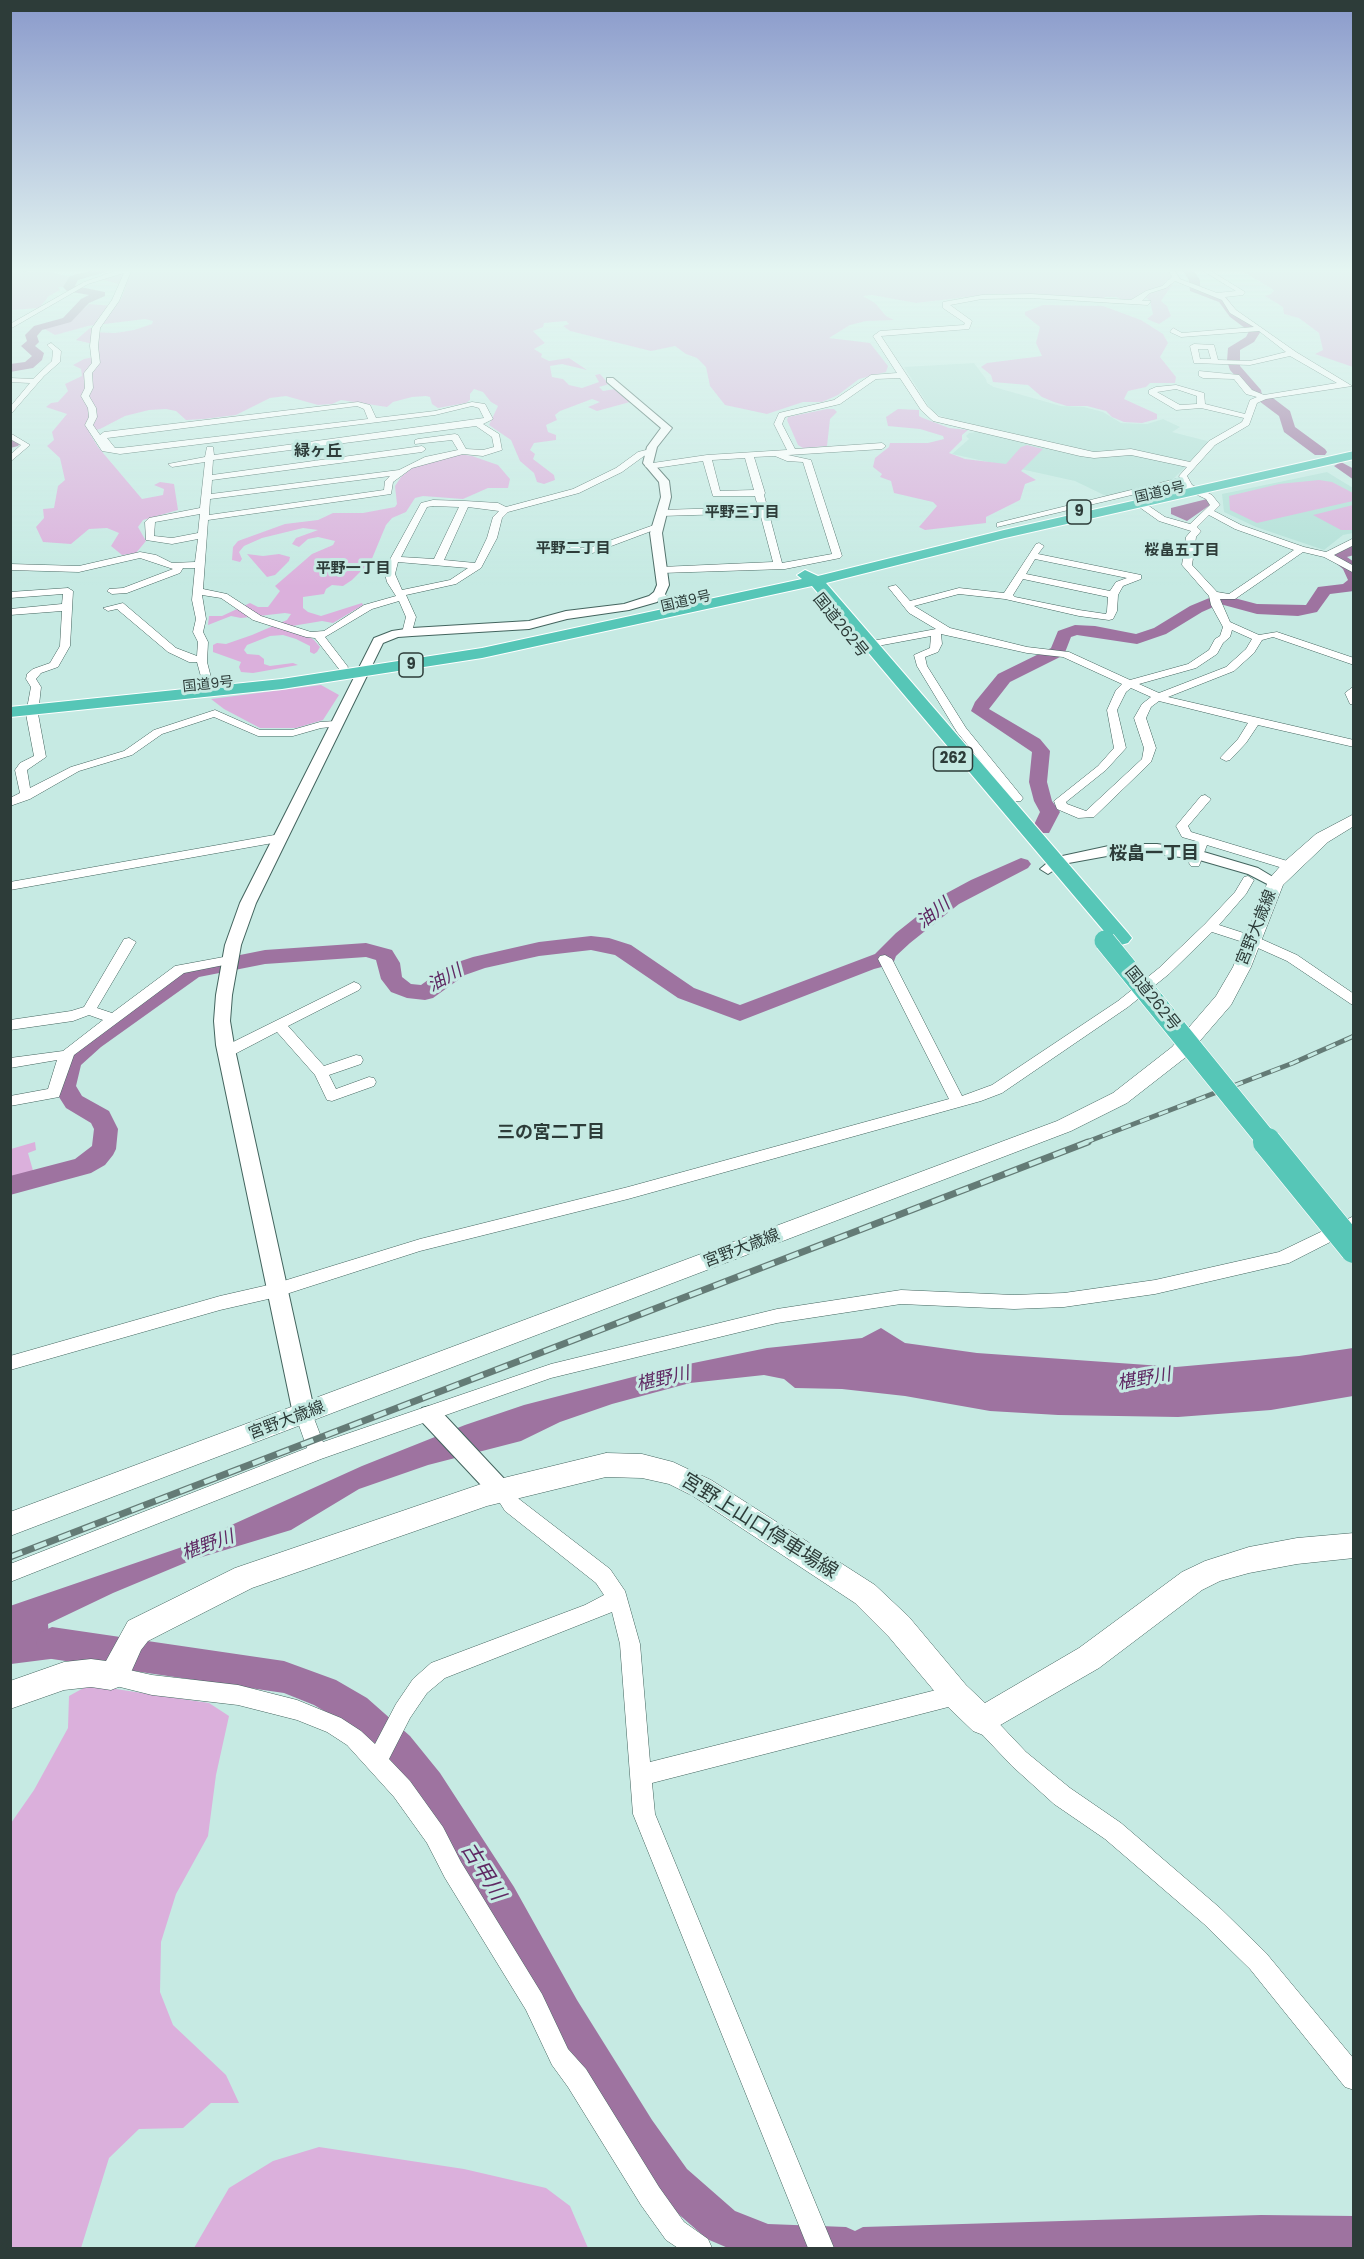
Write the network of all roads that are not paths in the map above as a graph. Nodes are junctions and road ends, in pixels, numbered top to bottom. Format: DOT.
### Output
graph roads {
  1 [pos="41,376"];
  2 [pos="88,376"];
  3 [pos="882,376"];
  4 [pos="904,376"];
  5 [pos="1217,376"];
  6 [pos="1332,376"];
  7 [pos="11,380"];
  8 [pos="610,380"];
  9 [pos="36,381"];
  10 [pos="1345,384"];
  11 [pos="1353,389"];
  12 [pos="27,390"];
  13 [pos="44,391"];
  14 [pos="1264,397"];
  15 [pos="1201,406"];
  16 [pos="13,411"];
  17 [pos="294,412"];
  18 [pos="26,413"];
  19 [pos="406,415"];
  20 [pos="1249,417"];
  21 [pos="372,418"];
  22 [pos="212,422"];
  23 [pos="478,423"];
  24 [pos="300,428"];
  25 [pos="413,431"];
  26 [pos="10,435"];
  27 [pos="211,439"];
  28 [pos="305,445"];
  29 [pos="420,446"];
  30 [pos="882,446"];
  31 [pos="1353,449"];
  32 [pos="112,450"];
  33 [pos="463,451"];
  34 [pos="650,452"];
  35 [pos="792,452"];
  36 [pos="776,453"];
  37 [pos="749,455"];
  38 [pos="1353,455"];
  39 [pos="209,458"];
  40 [pos="707,458"];
  41 [pos="428,459"];
  42 [pos="10,460"];
  43 [pos="172,464"];
  44 [pos="312,464"];
  45 [pos="1191,465"];
  46 [pos="649,466"];
  47 [pos="400,472"];
  48 [pos="207,478"];
  49 [pos="318,482"];
  50 [pos="1190,486"];
  51 [pos="761,493"];
  52 [pos="206,496"];
  53 [pos="325,501"];
  54 [pos="465,504"];
  55 [pos="1140,504"];
  56 [pos="506,510"];
  57 [pos="763,510"];
  58 [pos="1210,512"];
  59 [pos="661,513"];
  60 [pos="205,514"];
  61 [pos="999,525"];
  62 [pos="1192,527"];
  63 [pos="657,528"];
  64 [pos="203,535"];
  65 [pos="1353,542"];
  66 [pos="573,545"];
  67 [pos="1040,546"];
  68 [pos="1301,549"];
  69 [pos="1327,555"];
  70 [pos="1033,556"];
  71 [pos="395,559"];
  72 [pos="438,562"];
  73 [pos="200,565"];
  74 [pos="478,566"];
  75 [pos="778,566"];
  76 [pos="10,567"];
  77 [pos="178,569"];
  78 [pos="661,570"];
  79 [pos="1353,570"];
  80 [pos="806,575"];
  81 [pos="75,576"];
  82 [pos="1022,576"];
  83 [pos="198,586"];
  84 [pos="893,587"];
  85 [pos="68,591"];
  86 [pos="112,591"];
  87 [pos="659,594"];
  88 [pos="10,595"];
  89 [pos="401,595"];
  90 [pos="1113,595"];
  91 [pos="1214,595"];
  92 [pos="1007,596"];
  93 [pos="908,604"];
  94 [pos="674,605"];
  95 [pos="68,607"];
  96 [pos="108,608"];
  97 [pos="10,612"];
  98 [pos="1227,624"];
  99 [pos="941,631"];
  100 [pos="407,633"];
  101 [pos="319,636"];
  102 [pos="1258,638"];
  103 [pos="863,646"];
  104 [pos="202,658"];
  105 [pos="1353,662"];
  106 [pos="343,667"];
  107 [pos="365,668"];
  108 [pos="1130,683"];
  109 [pos="210,689"];
  110 [pos="1353,689"];
  111 [pos="1160,697"];
  112 [pos="1353,702"];
  113 [pos="10,704"];
  114 [pos="34,706"];
  115 [pos="10,712"];
  116 [pos="1254,722"];
  117 [pos="336,724"];
  118 [pos="1352,740"];
  119 [pos="1226,758"];
  120 [pos="26,796"];
  121 [pos="1017,798"];
  122 [pos="1205,799"];
  123 [pos="10,803"];
  124 [pos="1353,819"];
  125 [pos="280,838"];
  126 [pos="1203,839"];
  127 [pos="1196,859"];
  128 [pos="1057,867"];
  129 [pos="1282,874"];
  130 [pos="1248,880"];
  131 [pos="10,886"];
  132 [pos="1210,927"];
  133 [pos="1113,939"];
  134 [pos="1254,941"];
  135 [pos="129,942"];
  136 [pos="885,959"];
  137 [pos="229,960"];
  138 [pos="354,987"];
  139 [pos="1353,1001"];
  140 [pos="89,1010"];
  141 [pos="113,1018"];
  142 [pos="10,1025"];
  143 [pos="279,1025"];
  144 [pos="226,1052"];
  145 [pos="67,1056"];
  146 [pos="356,1060"];
  147 [pos="10,1063"];
  148 [pos="321,1072"];
  149 [pos="369,1082"];
  150 [pos="10,1101"];
  151 [pos="958,1103"];
  152 [pos="1353,1224"];
  153 [pos="1353,1249"];
  154 [pos="277,1290"];
  155 [pos="10,1363"];
  156 [pos="304,1414"];
  157 [pos="433,1418"];
  158 [pos="318,1452"];
  159 [pos="498,1488"];
  160 [pos="10,1524"];
  161 [pos="1353,1545"];
  162 [pos="10,1573"];
  163 [pos="618,1598"];
  164 [pos="115,1673"];
  165 [pos="10,1695"];
  166 [pos="956,1695"];
  167 [pos="983,1720"];
  168 [pos="378,1758"];
  169 [pos="641,1775"];
  170 [pos="1353,2078"];
  171 [pos="699,2248"];
  172 [pos="821,2248"];
  1 -- 9 [label="street"];
  2 -- 32 [label="street"];
  3 -- 35 [label="street"];
  4 -- 45 [label="street"];
  5 -- 14 [label="street"];
  6 -- 10 [label="street"];
  7 -- 9 [label="street"];
  8 -- 34 [label="street"];
  9 -- 12 [label="street"];
  10 -- 11 [label="street"];
  10 -- 14 [label="street"];
  12 -- 13 [label="street"];
  12 -- 16 [label="street"];
  14 -- 20 [label="street"];
  15 -- 15 [label="street"];
  15 -- 20 [label="street"];
  16 -- 18 [label="street"];
  17 -- 21 [label="street"];
  17 -- 22 [label="street"];
  17 -- 24 [label="street"];
  19 -- 21 [label="street"];
  19 -- 23 [label="street"];
  19 -- 25 [label="street"];
  20 -- 45 [label="street"];
  21 -- 24 [label="street"];
  22 -- 27 [label="street"];
  22 -- 32 [label="street"];
  23 -- 25 [label="street"];
  23 -- 33 [label="street"];
  24 -- 27 [label="street"];
  24 -- 28 [label="street"];
  25 -- 28 [label="street"];
  25 -- 29 [label="street"];
  26 -- 42 [label="street"];
  27 -- 32 [label="street"];
  27 -- 39 [label="street"];
  28 -- 39 [label="street"];
  28 -- 44 [label="street"];
  29 -- 33 [label="street"];
  29 -- 41 [label="street"];
  29 -- 44 [label="street"];
  30 -- 35 [label="street"];
  31 -- 50 [label="highway, 国道9号 / 9"];
  33 -- 41 [label="street"];
  34 -- 46 [label="street"];
  34 -- 56 [label="street"];
  35 -- 36 [label="street"];
  36 -- 37 [label="street"];
  36 -- 80 [label="street"];
  37 -- 40 [label="street"];
  37 -- 51 [label="street"];
  38 -- 50 [label="highway, 国道9号 / 9"];
  39 -- 43 [label="street"];
  39 -- 48 [label="street"];
  40 -- 46 [label="street"];
  40 -- 51 [label="street"];
  41 -- 47 [label="street"];
  44 -- 48 [label="street"];
  44 -- 49 [label="street"];
  45 -- 50 [label="street"];
  46 -- 59 [label="street"];
  47 -- 49 [label="street"];
  47 -- 53 [label="street"];
  48 -- 52 [label="street"];
  49 -- 52 [label="street"];
  49 -- 53 [label="street"];
  50 -- 55 [label="highway, 国道9号 / 9"];
  50 -- 58 [label="street"];
  50 -- 61 [label="street"];
  50 -- 80 [label="highway, 国道9号 / 9"];
  51 -- 57 [label="street"];
  52 -- 60 [label="street"];
  53 -- 60 [label="street"];
  54 -- 56 [label="street"];
  54 -- 71 [label="street"];
  54 -- 72 [label="street"];
  55 -- 62 [label="street"];
  55 -- 80 [label="highway, 国道9号 / 9"];
  56 -- 74 [label="street"];
  57 -- 59 [label="street"];
  57 -- 75 [label="street"];
  58 -- 62 [label="street"];
  58 -- 68 [label="street"];
  59 -- 63 [label="street"];
  60 -- 64 [label="street"];
  60 -- 64 [label="street"];
  62 -- 91 [label="street"];
  63 -- 66 [label="street"];
  63 -- 78 [label="street"];
  64 -- 73 [label="street"];
  65 -- 69 [label="street"];
  67 -- 70 [label="street"];
  68 -- 69 [label="street"];
  68 -- 91 [label="street"];
  69 -- 79 [label="street"];
  70 -- 82 [label="street"];
  70 -- 90 [label="street"];
  71 -- 72 [label="street"];
  71 -- 89 [label="street"];
  72 -- 74 [label="street"];
  73 -- 77 [label="street"];
  73 -- 83 [label="street"];
  74 -- 89 [label="street"];
  75 -- 78 [label="street"];
  75 -- 80 [label="street"];
  76 -- 77 [label="street"];
  77 -- 83 [label="street"];
  77 -- 86 [label="street"];
  78 -- 87 [label="street"];
  80 -- 94 [label="highway, 国道9号 / 9"];
  80 -- 103 [label="highway, 国道262号 / 262"];
  80 -- 107 [label="highway, 国道9号 / 9"];
  81 -- 85 [label="street"];
  82 -- 90 [label="street"];
  82 -- 92 [label="street"];
  83 -- 101 [label="street"];
  83 -- 104 [label="street"];
  84 -- 93 [label="street"];
  85 -- 88 [label="street"];
  85 -- 95 [label="street"];
  87 -- 94 [label="street"];
  87 -- 100 [label="street"];
  89 -- 100 [label="street"];
  89 -- 101 [label="street"];
  90 -- 92 [label="street"];
  91 -- 98 [label="street"];
  92 -- 93 [label="street"];
  93 -- 99 [label="street"];
  94 -- 107 [label="highway, 国道9号 / 9"];
  95 -- 97 [label="street"];
  95 -- 114 [label="street"];
  96 -- 104 [label="street"];
  98 -- 102 [label="street"];
  98 -- 108 [label="street"];
  99 -- 103 [label="street"];
  99 -- 108 [label="street"];
  99 -- 121 [label="street"];
  100 -- 107 [label="street"];
  101 -- 106 [label="street"];
  102 -- 105 [label="street"];
  102 -- 111 [label="street"];
  103 -- 128 [label="highway, 国道262号 / 262"];
  104 -- 109 [label="street"];
  106 -- 107 [label="highway, 国道9号 / 9"];
  106 -- 109 [label="highway, 国道9号 / 9"];
  107 -- 109 [label="highway, 国道9号 / 9"];
  107 -- 117 [label="street"];
  108 -- 111 [label="street"];
  108 -- 111 [label="street"];
  109 -- 114 [label="highway, 国道9号 / 9"];
  110 -- 112 [label="street"];
  111 -- 116 [label="street"];
  113 -- 114 [label="highway, 国道9号 / 9"];
  114 -- 115 [label="highway, 国道9号 / 9"];
  114 -- 120 [label="street"];
  116 -- 118 [label="street"];
  116 -- 119 [label="street"];
  117 -- 120 [label="street"];
  117 -- 125 [label="street"];
  120 -- 123 [label="street"];
  122 -- 126 [label="street"];
  124 -- 129 [label="main road, 宮野大歳線"];
  125 -- 131 [label="street"];
  125 -- 137 [label="street"];
  126 -- 127 [label="street"];
  126 -- 129 [label="street"];
  127 -- 128 [label="street"];
  127 -- 129 [label="street"];
  127 -- 130 [label="street"];
  128 -- 133 [label="highway, 国道262号 / 262"];
  129 -- 130 [label="street"];
  129 -- 134 [label="main road, 宮野大歳線"];
  130 -- 132 [label="street"];
  132 -- 134 [label="street"];
  132 -- 151 [label="street"];
  133 -- 152 [label="highway, 国道262号 / 262"];
  133 -- 153 [label="highway, 国道262号 / 262, bridge"];
  134 -- 139 [label="street"];
  134 -- 156 [label="main road, 宮野大歳線"];
  135 -- 140 [label="street"];
  136 -- 151 [label="street"];
  137 -- 141 [label="street"];
  137 -- 144 [label="street"];
  138 -- 143 [label="street"];
  140 -- 141 [label="street"];
  140 -- 142 [label="street"];
  141 -- 145 [label="street"];
  143 -- 144 [label="street"];
  143 -- 148 [label="street"];
  144 -- 154 [label="street"];
  145 -- 147 [label="street"];
  145 -- 150 [label="street"];
  146 -- 148 [label="street"];
  148 -- 149 [label="street"];
  151 -- 154 [label="street"];
  152 -- 157 [label="street"];
  154 -- 155 [label="street"];
  154 -- 156 [label="street"];
  156 -- 158 [label="street"];
  156 -- 160 [label="main road, 宮野大歳線"];
  157 -- 158 [label="street"];
  157 -- 159 [label="street"];
  158 -- 162 [label="street"];
  159 -- 163 [label="street"];
  159 -- 164 [label="main road, 宮野上山口停車場線"];
  159 -- 166 [label="main road, 宮野上山口停車場線"];
  161 -- 167 [label="main road"];
  163 -- 168 [label="street"];
  163 -- 169 [label="street"];
  164 -- 165 [label="main road"];
  164 -- 168 [label="street"];
  166 -- 167 [label="main road, 宮野上山口停車場線"];
  166 -- 169 [label="street"];
  167 -- 170 [label="street"];
  168 -- 171 [label="street"];
  169 -- 172 [label="street"];
}
